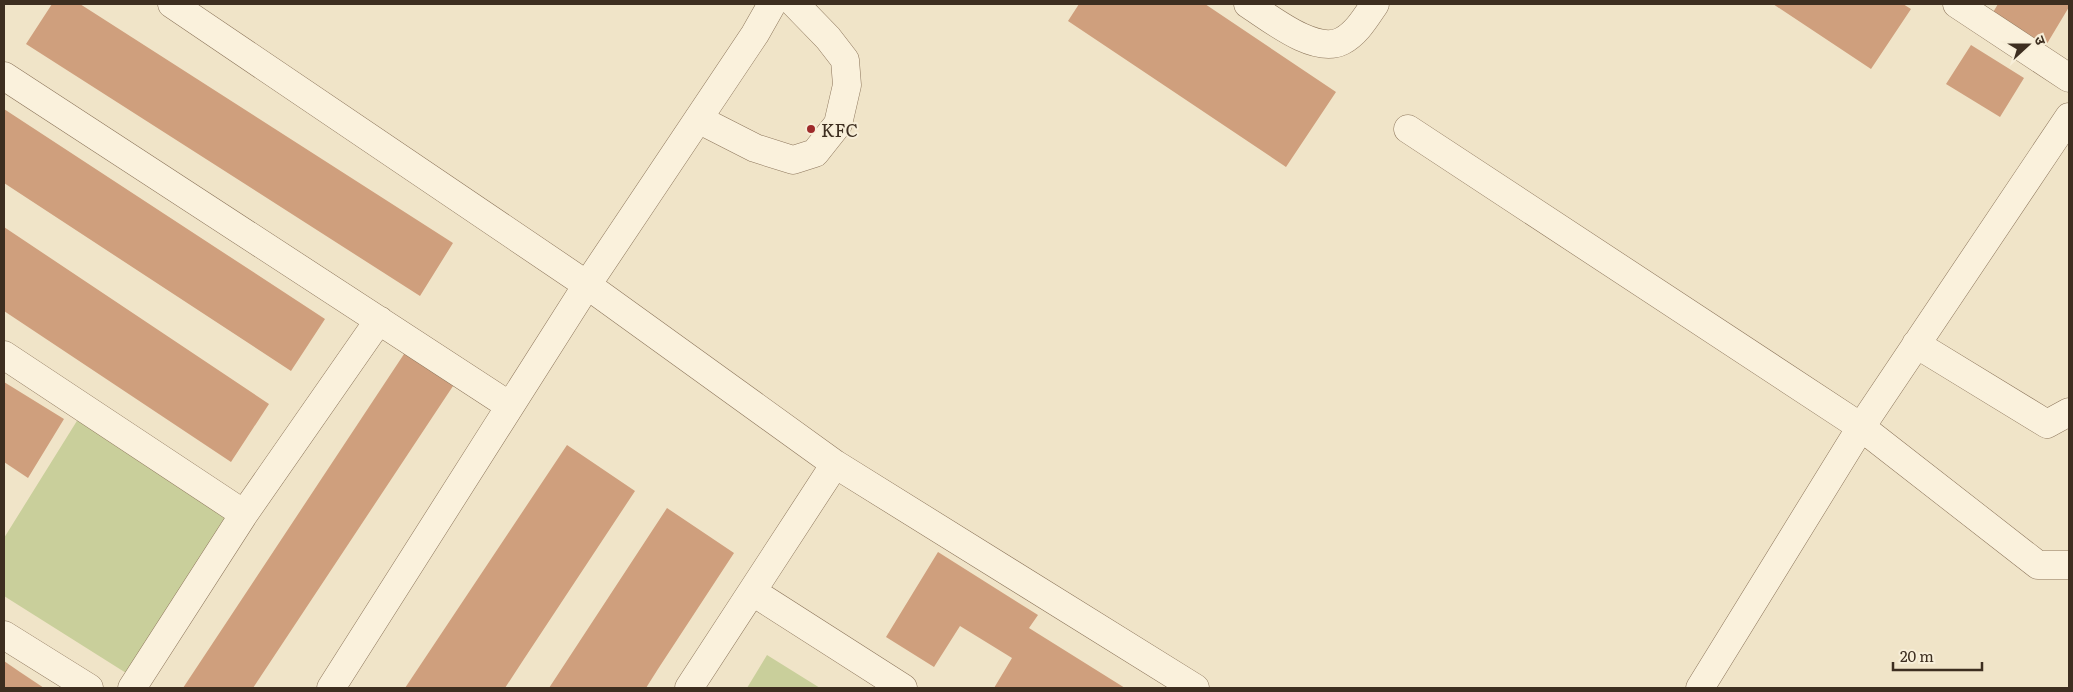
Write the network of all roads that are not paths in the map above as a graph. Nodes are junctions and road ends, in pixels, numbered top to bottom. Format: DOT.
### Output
graph roads {
  1 [pos="172,4"];
  2 [pos="772,4"];
  3 [pos="795,4"];
  4 [pos="1248,4"];
  5 [pos="1375,4"];
  6 [pos="1957,4"];
  7 [pos="4,76"];
  8 [pos="2069,78"];
  9 [pos="2069,117"];
  10 [pos="698,119"];
  11 [pos="1408,129"];
  12 [pos="587,285"];
  13 [pos="379,320"];
  14 [pos="1916,344"];
  15 [pos="4,355"];
  16 [pos="510,406"];
  17 [pos="2069,412"];
  18 [pos="1860,427"];
  19 [pos="835,464"];
  20 [pos="244,514"];
  21 [pos="2069,565"];
  22 [pos="753,592"];
  23 [pos="4,635"];
  24 [pos="89,688"];
  25 [pos="132,688"];
  26 [pos="331,688"];
  27 [pos="689,688"];
  28 [pos="904,688"];
  29 [pos="1195,688"];
  30 [pos="1700,688"];
  1 -- 12 [label="street"];
  2 -- 10 [label="street"];
  3 -- 10 [label="street"];
  4 -- 5 [label="street"];
  6 -- 8 [label="street"];
  7 -- 13 [label="street"];
  9 -- 14 [label="street"];
  10 -- 12 [label="street"];
  11 -- 18 [label="street"];
  12 -- 16 [label="street"];
  12 -- 19 [label="street"];
  13 -- 16 [label="street"];
  13 -- 20 [label="street"];
  14 -- 17 [label="street"];
  14 -- 18 [label="street"];
  15 -- 20 [label="street"];
  16 -- 26 [label="street"];
  18 -- 21 [label="street"];
  18 -- 30 [label="street"];
  19 -- 22 [label="street"];
  19 -- 29 [label="street"];
  20 -- 25 [label="street"];
  22 -- 27 [label="street"];
  22 -- 28 [label="street"];
  23 -- 24 [label="street"];
}
